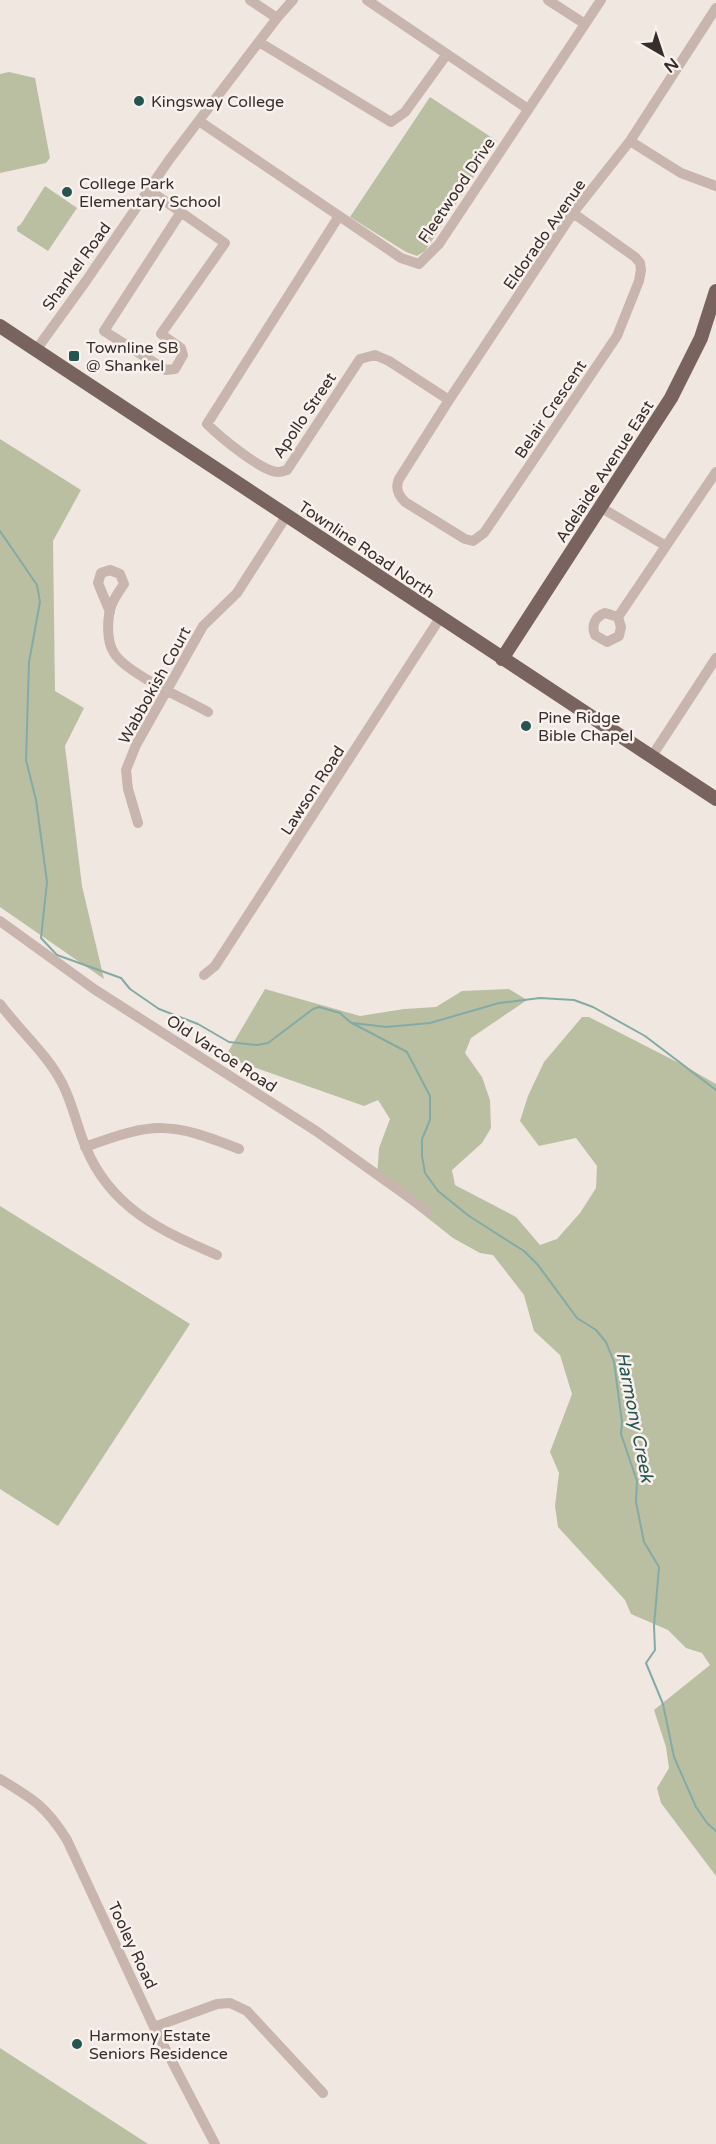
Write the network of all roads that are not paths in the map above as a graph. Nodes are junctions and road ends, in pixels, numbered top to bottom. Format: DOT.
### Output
graph roads {
  1 [pos="250,0"];
  2 [pos="293,0"];
  3 [pos="367,0"];
  4 [pos="548,0"];
  5 [pos="601,0"];
  6 [pos="716,8"];
  7 [pos="277,18"];
  8 [pos="585,24"];
  9 [pos="259,42"];
  10 [pos="447,54"];
  11 [pos="528,109"];
  12 [pos="199,121"];
  13 [pos="630,141"];
  14 [pos="716,186"];
  15 [pos="149,190"];
  16 [pos="182,212"];
  17 [pos="573,213"];
  18 [pos="339,216"];
  19 [pos="716,291"];
  20 [pos="0,326"];
  21 [pos="36,350"];
  22 [pos="448,400"];
  23 [pos="716,472"];
  24 [pos="399,478"];
  25 [pos="600,507"];
  26 [pos="287,515"];
  27 [pos="666,546"];
  28 [pos="110,612"];
  29 [pos="618,617"];
  30 [pos="440,618"];
  31 [pos="716,658"];
  32 [pos="502,659"];
  33 [pos="167,689"];
  34 [pos="208,712"];
  35 [pos="652,756"];
  36 [pos="716,799"];
  37 [pos="138,823"];
  38 [pos="0,921"];
  39 [pos="204,975"];
  40 [pos="0,1005"];
  41 [pos="85,1147"];
  42 [pos="239,1149"];
  43 [pos="428,1211"];
  44 [pos="217,1255"];
  45 [pos="0,1779"];
  46 [pos="154,2027"];
  47 [pos="323,2093"];
  48 [pos="215,2144"];
  1 -- 7 [label="street"];
  2 -- 7 [label="street, Shankel Road"];
  3 -- 10 [label="street"];
  4 -- 8 [label="street"];
  5 -- 8 [label="street, Fleetwood Drive"];
  6 -- 13 [label="street, Eldorado Avenue"];
  7 -- 9 [label="street, Shankel Road"];
  8 -- 11 [label="street, Fleetwood Drive"];
  9 -- 10 [label="street"];
  9 -- 12 [label="street, Shankel Road"];
  10 -- 11 [label="street"];
  11 -- 18 [label="street, Fleetwood Drive"];
  12 -- 15 [label="street, Shankel Road"];
  12 -- 18 [label="street, Fleetwood Drive"];
  13 -- 14 [label="street"];
  13 -- 17 [label="street, Eldorado Avenue"];
  15 -- 16 [label="street"];
  15 -- 21 [label="street, Shankel Road"];
  16 -- 16 [label="street"];
  17 -- 22 [label="street, Eldorado Avenue"];
  17 -- 24 [label="street, Belair Crescent"];
  18 -- 22 [label="street, Apollo Street"];
  19 -- 25 [label="main road, Adelaide Avenue East"];
  20 -- 21 [label="main road, Townline Road North"];
  21 -- 26 [label="main road, Townline Road North"];
  22 -- 24 [label="street, Eldorado Avenue"];
  23 -- 27 [label="street"];
  25 -- 27 [label="street"];
  25 -- 32 [label="main road, Adelaide Avenue East"];
  26 -- 30 [label="main road, Townline Road North"];
  26 -- 33 [label="street, Wabbokish Court"];
  27 -- 29 [label="street"];
  28 -- 33 [label="street"];
  30 -- 32 [label="main road, Townline Road North"];
  30 -- 39 [label="street, Lawson Road"];
  31 -- 35 [label="street"];
  32 -- 35 [label="main road, Townline Road North"];
  33 -- 34 [label="street"];
  33 -- 37 [label="street, Wabbokish Court"];
  35 -- 36 [label="main road, Townline Road North"];
  38 -- 43 [label="street, Old Varcoe Road"];
  40 -- 41 [label="street"];
  41 -- 42 [label="street"];
  41 -- 44 [label="street"];
  45 -- 46 [label="street, Tooley Road"];
  46 -- 47 [label="street"];
  46 -- 48 [label="street, Tooley Road"];
}
